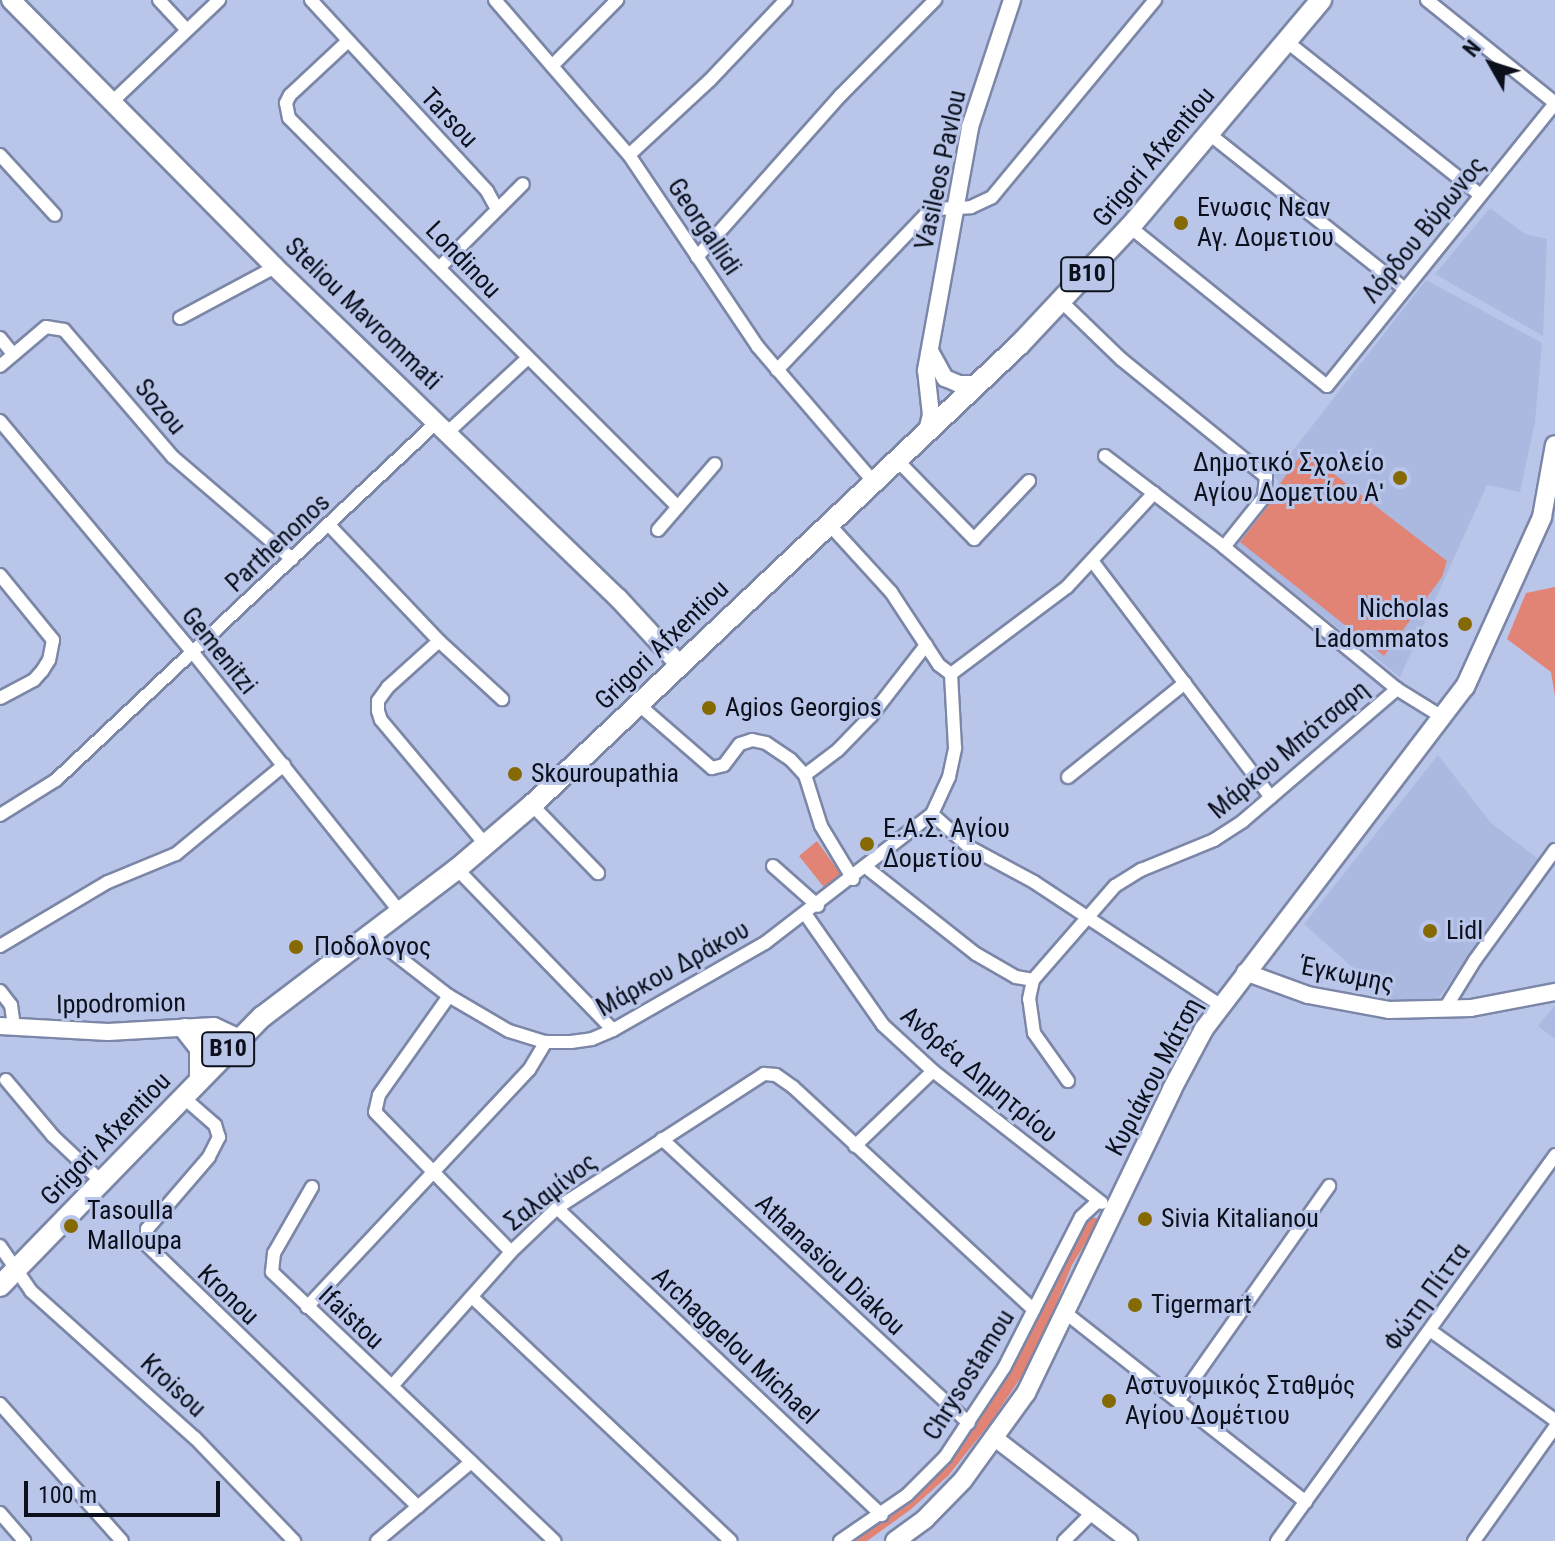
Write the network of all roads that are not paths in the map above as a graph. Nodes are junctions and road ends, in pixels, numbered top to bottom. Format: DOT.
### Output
graph roads {
  1 [pos="11,0"];
  2 [pos="159,0"];
  3 [pos="219,0"];
  4 [pos="311,0"];
  5 [pos="495,0"];
  6 [pos="617,0"];
  7 [pos="786,0"];
  8 [pos="935,0"];
  9 [pos="1012,0"];
  10 [pos="1155,0"];
  11 [pos="1321,0"];
  12 [pos="1427,0"];
  13 [pos="187,30"];
  14 [pos="348,41"];
  15 [pos="1286,41"];
  16 [pos="552,66"];
  17 [pos="112,102"];
  18 [pos="1555,103"];
  19 [pos="1208,133"];
  20 [pos="0,155"];
  21 [pos="629,155"];
  22 [pos="523,184"];
  23 [pos="1480,195"];
  24 [pos="496,207"];
  25 [pos="955,207"];
  26 [pos="55,215"];
  27 [pos="1130,227"];
  28 [pos="697,257"];
  29 [pos="275,267"];
  30 [pos="440,267"];
  31 [pos="1405,289"];
  32 [pos="1062,302"];
  33 [pos="180,318"];
  34 [pos="0,338"];
  35 [pos="931,353"];
  36 [pos="13,354"];
  37 [pos="528,358"];
  38 [pos="0,366"];
  39 [pos="777,370"];
  40 [pos="977,384"];
  41 [pos="0,421"];
  42 [pos="443,427"];
  43 [pos="927,431"];
  44 [pos="1555,445"];
  45 [pos="1105,456"];
  46 [pos="896,459"];
  47 [pos="715,464"];
  48 [pos="873,481"];
  49 [pos="1029,481"];
  50 [pos="1154,493"];
  51 [pos="1555,499"];
  52 [pos="678,507"];
  53 [pos="1542,517"];
  54 [pos="827,522"];
  55 [pos="329,525"];
  56 [pos="658,530"];
  57 [pos="1224,547"];
  58 [pos="292,559"];
  59 [pos="1093,562"];
  60 [pos="0,576"];
  61 [pos="439,641"];
  62 [pos="926,645"];
  63 [pos="194,654"];
  64 [pos="679,664"];
  65 [pos="951,674"];
  66 [pos="1185,683"];
  67 [pos="1397,689"];
  68 [pos="0,698"];
  69 [pos="502,699"];
  70 [pos="638,704"];
  71 [pos="1444,718"];
  72 [pos="284,765"];
  73 [pos="805,775"];
  74 [pos="1068,777"];
  75 [pos="1271,797"];
  76 [pos="532,805"];
  77 [pos="932,814"];
  78 [pos="0,815"];
  79 [pos="486,845"];
  80 [pos="1555,850"];
  81 [pos="773,866"];
  82 [pos="867,868"];
  83 [pos="457,869"];
  84 [pos="598,873"];
  85 [pos="853,879"];
  86 [pos="818,906"];
  87 [pos="400,912"];
  88 [pos="806,915"];
  89 [pos="1087,917"];
  90 [pos="369,934"];
  91 [pos="0,946"];
  92 [pos="1245,972"];
  93 [pos="1033,980"];
  94 [pos="0,991"];
  95 [pos="1555,992"];
  96 [pos="449,996"];
  97 [pos="1220,1005"];
  98 [pos="1444,1010"];
  99 [pos="7,1026"];
  100 [pos="185,1029"];
  101 [pos="613,1030"];
  102 [pos="240,1038"];
  103 [pos="546,1042"];
  104 [pos="933,1071"];
  105 [pos="200,1079"];
  106 [pos="6,1080"];
  107 [pos="1068,1081"];
  108 [pos="183,1097"];
  109 [pos="662,1139"];
  110 [pos="855,1146"];
  111 [pos="1555,1155"];
  112 [pos="432,1172"];
  113 [pos="102,1182"];
  114 [pos="1329,1186"];
  115 [pos="312,1187"];
  116 [pos="1098,1201"];
  117 [pos="557,1208"];
  118 [pos="1116,1209"];
  119 [pos="0,1246"];
  120 [pos="511,1252"];
  121 [pos="15,1270"];
  122 [pos="0,1286"];
  123 [pos="473,1298"];
  124 [pos="307,1307"];
  125 [pos="1034,1310"];
  126 [pos="1067,1314"];
  127 [pos="1431,1331"];
  128 [pos="392,1386"];
  129 [pos="1178,1401"];
  130 [pos="0,1404"];
  131 [pos="1555,1420"];
  132 [pos="969,1423"];
  133 [pos="1555,1427"];
  134 [pos="996,1439"];
  135 [pos="471,1462"];
  136 [pos="1306,1502"];
  137 [pos="418,1507"];
  138 [pos="0,1513"];
  139 [pos="1092,1513"];
  140 [pos="882,1515"];
  141 [pos="24,1541"];
  142 [pos="122,1541"];
  143 [pos="294,1541"];
  144 [pos="377,1541"];
  145 [pos="554,1541"];
  146 [pos="731,1541"];
  147 [pos="840,1541"];
  148 [pos="895,1541"];
  149 [pos="1064,1541"];
  150 [pos="1129,1541"];
  151 [pos="1277,1541"];
  152 [pos="1474,1541"];
  1 -- 17 [label="main road, Steliou Mavrommati"];
  2 -- 13 [label="street"];
  3 -- 13 [label="street"];
  4 -- 14 [label="street, Tarsou"];
  5 -- 16 [label="street, Georgallidi"];
  6 -- 16 [label="street"];
  7 -- 21 [label="street"];
  8 -- 28 [label="street"];
  9 -- 25 [label="street, Vasileos Pavlou"];
  10 -- 25 [label="street"];
  11 -- 15 [label="main road, Grigori Afxentiou / B10"];
  12 -- 18 [label="street"];
  13 -- 17 [label="street"];
  14 -- 24 [label="street, Tarsou"];
  14 -- 30 [label="street, Londinou"];
  15 -- 19 [label="main road, Grigori Afxentiou / B10"];
  15 -- 23 [label="street"];
  16 -- 21 [label="street, Georgallidi"];
  17 -- 29 [label="main road, Steliou Mavrommati"];
  18 -- 23 [label="street, Λόρδου Βύρωνος"];
  19 -- 27 [label="main road, Grigori Afxentiou / B10"];
  19 -- 31 [label="street"];
  20 -- 26 [label="street"];
  21 -- 28 [label="street, Georgallidi"];
  22 -- 24 [label="street"];
  23 -- 31 [label="street, Λόρδου Βύρωνος"];
  24 -- 30 [label="street"];
  25 -- 35 [label="street, Vasileos Pavlou"];
  25 -- 39 [label="street"];
  27 -- 31 [label="street, Λόρδου Βύρωνος"];
  27 -- 32 [label="main road, Grigori Afxentiou / B10"];
  28 -- 39 [label="street, Georgallidi"];
  29 -- 33 [label="street"];
  29 -- 42 [label="main road, Steliou Mavrommati"];
  30 -- 37 [label="street, Londinou"];
  32 -- 40 [label="main road, Grigori Afxentiou / B10"];
  32 -- 57 [label="street"];
  34 -- 36 [label="street"];
  35 -- 40 [label="street"];
  35 -- 43 [label="street, Vasileos Pavlou"];
  36 -- 38 [label="street"];
  36 -- 58 [label="street, Sozou"];
  37 -- 42 [label="street, Parthenonos"];
  37 -- 52 [label="street, Londinou"];
  39 -- 48 [label="street, Georgallidi"];
  40 -- 43 [label="main road, Grigori Afxentiou / B10"];
  41 -- 63 [label="street, Gemenitzi"];
  42 -- 55 [label="street, Parthenonos"];
  42 -- 64 [label="main road, Steliou Mavrommati"];
  43 -- 46 [label="main road, Grigori Afxentiou / B10"];
  44 -- 53 [label="main road, Κυριάκου Μάτση"];
  45 -- 50 [label="street"];
  46 -- 48 [label="main road, Grigori Afxentiou / B10"];
  46 -- 49 [label="street"];
  47 -- 52 [label="street"];
  48 -- 54 [label="main road, Grigori Afxentiou / B10"];
  50 -- 57 [label="street"];
  50 -- 59 [label="street"];
  51 -- 53 [label="street, Κυριάκου Μάτση"];
  52 -- 56 [label="street"];
  53 -- 71 [label="main road, Κυριάκου Μάτση"];
  54 -- 62 [label="street"];
  54 -- 64 [label="main road, Grigori Afxentiou / B10"];
  55 -- 58 [label="street, Parthenonos"];
  55 -- 61 [label="street"];
  57 -- 67 [label="street"];
  58 -- 63 [label="street, Parthenonos"];
  59 -- 65 [label="street"];
  59 -- 66 [label="street"];
  60 -- 68 [label="street"];
  61 -- 69 [label="street"];
  61 -- 79 [label="street"];
  62 -- 65 [label="street"];
  62 -- 73 [label="street"];
  63 -- 72 [label="street, Gemenitzi"];
  63 -- 78 [label="street, Parthenonos"];
  64 -- 70 [label="main road, Grigori Afxentiou / B10"];
  65 -- 77 [label="street"];
  66 -- 74 [label="street"];
  66 -- 75 [label="street"];
  67 -- 71 [label="street"];
  67 -- 75 [label="street, Μάρκου Μπότσαρη"];
  70 -- 73 [label="street"];
  70 -- 76 [label="main road, Grigori Afxentiou / B10"];
  71 -- 92 [label="main road, Κυριάκου Μάτση"];
  72 -- 87 [label="street, Gemenitzi"];
  72 -- 91 [label="street"];
  73 -- 85 [label="street"];
  75 -- 89 [label="street, Μάρκου Μπότσαρη"];
  76 -- 79 [label="main road, Grigori Afxentiou / B10"];
  76 -- 84 [label="street"];
  77 -- 82 [label="street, Μάρκου Δράκου"];
  77 -- 89 [label="street"];
  79 -- 83 [label="main road, Grigori Afxentiou / B10"];
  80 -- 98 [label="street"];
  81 -- 86 [label="street"];
  82 -- 85 [label="street, Μάρκου Δράκου"];
  82 -- 93 [label="street"];
  83 -- 87 [label="main road, Grigori Afxentiou / B10"];
  83 -- 101 [label="street"];
  85 -- 86 [label="street, Μάρκου Δράκου"];
  86 -- 88 [label="street, Μάρκου Δράκου"];
  87 -- 90 [label="main road, Grigori Afxentiou / B10"];
  88 -- 101 [label="street, Μάρκου Δράκου"];
  88 -- 104 [label="street, Ανδρέα Δημητρίου"];
  89 -- 93 [label="street, Μάρκου Μπότσαρη"];
  89 -- 97 [label="street"];
  90 -- 96 [label="street, Μάρκου Δράκου"];
  90 -- 102 [label="main road, Grigori Afxentiou / B10"];
  92 -- 97 [label="main road, Κυριάκου Μάτση"];
  92 -- 98 [label="street, Έγκωμης"];
  93 -- 107 [label="street"];
  94 -- 99 [label="street"];
  95 -- 98 [label="street, Έγκωμης"];
  96 -- 103 [label="street, Μάρκου Δράκου"];
  96 -- 112 [label="street"];
  97 -- 118 [label="main road, Κυριάκου Μάτση"];
  99 -- 100 [label="street, Ippodromion"];
  100 -- 102 [label="street, Ippodromion"];
  100 -- 105 [label="main road"];
  101 -- 103 [label="street, Μάρκου Δράκου"];
  102 -- 105 [label="main road, Grigori Afxentiou / B10"];
  103 -- 112 [label="street"];
  104 -- 110 [label="street"];
  104 -- 116 [label="street, Ανδρέα Δημητρίου"];
  105 -- 108 [label="main road, Grigori Afxentiou / B10"];
  106 -- 113 [label="street"];
  108 -- 113 [label="main road, Grigori Afxentiou / B10"];
  108 -- 137 [label="street, Kronou"];
  109 -- 110 [label="street, Σαλαμίνος"];
  109 -- 117 [label="street, Σαλαμίνος"];
  109 -- 132 [label="street, Athanasiou Diakou"];
  110 -- 125 [label="street"];
  111 -- 127 [label="street, Φώτη Πίττα"];
  112 -- 120 [label="street"];
  112 -- 124 [label="street"];
  113 -- 121 [label="main road, Grigori Afxentiou / B10"];
  114 -- 129 [label="street"];
  115 -- 124 [label="street, Ifaistou"];
  116 -- 118 [label="street, Ανδρέα Δημητρίου"];
  116 -- 125 [label="street, Chrysostamou"];
  117 -- 120 [label="street, Σαλαμίνος"];
  117 -- 140 [label="street, Archaggelou Michael"];
  118 -- 126 [label="main road, Κυριάκου Μάτση"];
  119 -- 121 [label="street, Kroisou"];
  120 -- 123 [label="street, Σαλαμίνος"];
  121 -- 122 [label="main road, Grigori Afxentiou / B10"];
  121 -- 143 [label="street, Kroisou"];
  123 -- 128 [label="street, Σαλαμίνος"];
  123 -- 146 [label="street"];
  124 -- 128 [label="street, Ifaistou"];
  125 -- 132 [label="street, Chrysostamou"];
  126 -- 129 [label="street"];
  126 -- 134 [label="main road, Κυριάκου Μάτση"];
  127 -- 131 [label="street"];
  127 -- 136 [label="street, Φώτη Πίττα"];
  128 -- 135 [label="street, Ifaistou"];
  129 -- 136 [label="street"];
  130 -- 142 [label="street"];
  132 -- 140 [label="street, Chrysostamou"];
  133 -- 152 [label="street"];
  134 -- 139 [label="street"];
  134 -- 148 [label="main road, Κυριάκου Μάτση"];
  135 -- 137 [label="street"];
  135 -- 145 [label="street, Ifaistou"];
  136 -- 151 [label="street, Φώτη Πίττα"];
  137 -- 144 [label="street"];
  138 -- 141 [label="street"];
  139 -- 149 [label="street"];
  139 -- 150 [label="street"];
  140 -- 147 [label="street, Chrysostamou"];
}
